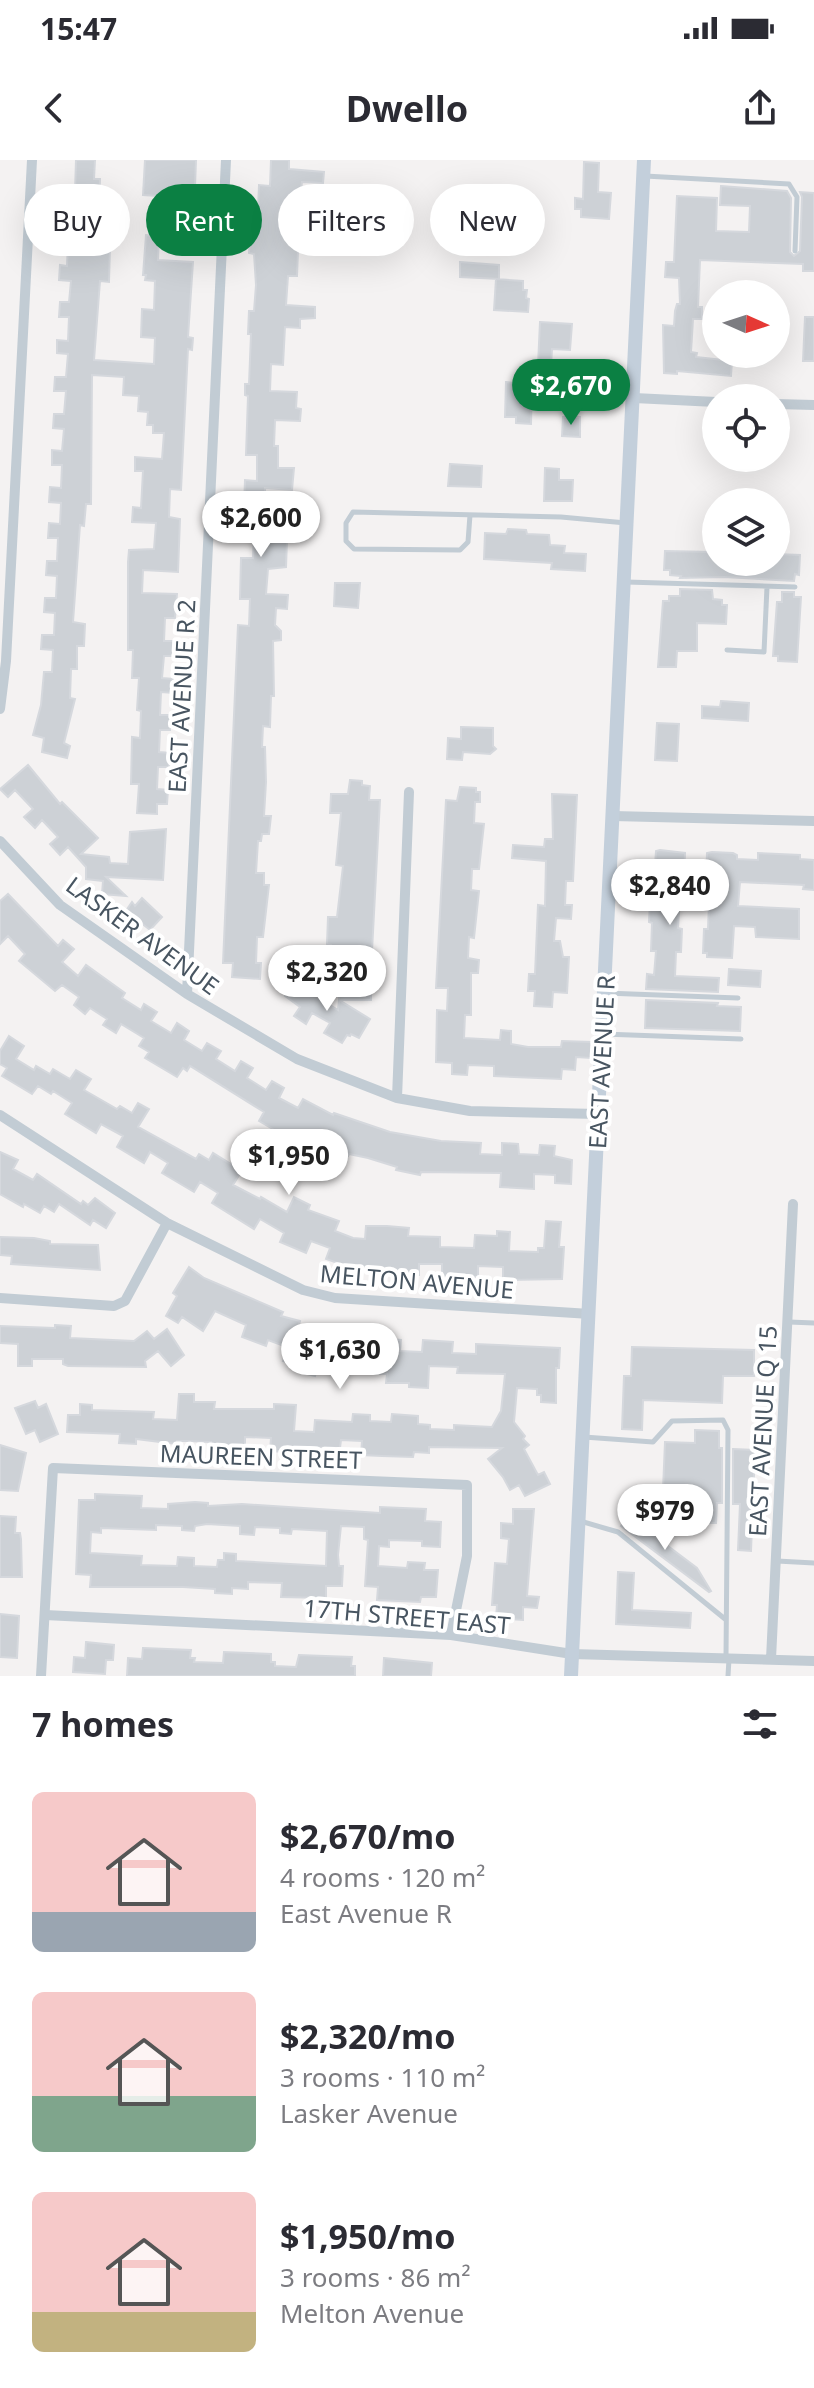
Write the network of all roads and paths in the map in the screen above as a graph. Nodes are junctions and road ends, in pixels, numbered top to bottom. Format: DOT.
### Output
graph roads {
  1 [pos="32,160"];
  2 [pos="226,160"];
  3 [pos="644,160"];
  4 [pos="644,176"];
  5 [pos="795,251"];
  6 [pos="634,398"];
  7 [pos="702,401"];
  8 [pos="790,404"];
  9 [pos="814,405"];
  10 [pos="470,515"];
  11 [pos="627,523"];
  12 [pos="625,582"];
  13 [pos="767,587"];
  14 [pos="795,587"];
  15 [pos="727,650"];
  16 [pos="0,709"];
  17 [pos="409,792"];
  18 [pos="613,816"];
  19 [pos="814,821"];
  20 [pos="0,841"];
  21 [pos="604,993"];
  22 [pos="187,994"];
  23 [pos="738,998"];
  24 [pos="602,1034"];
  25 [pos="741,1039"];
  26 [pos="397,1098"];
  27 [pos="598,1114"];
  28 [pos="0,1115"];
  29 [pos="793,1204"];
  30 [pos="167,1223"];
  31 [pos="0,1298"];
  32 [pos="590,1314"];
  33 [pos="788,1322"];
  34 [pos="814,1323"];
  35 [pos="583,1437"];
  36 [pos="579,1521"];
  37 [pos="776,1561"];
  38 [pos="814,1563"];
  39 [pos="45,1615"];
  40 [pos="726,1620"];
  41 [pos="451,1635"];
  42 [pos="572,1654"];
  43 [pos="728,1658"];
  44 [pos="771,1659"];
  45 [pos="814,1661"];
  46 [pos="41,1676"];
  47 [pos="571,1676"];
  48 [pos="728,1676"];
  1 -- 16 [label="street"];
  2 -- 22 [label="street, EAST AVENUE R 2"];
  3 -- 4 [label="main road, EAST AVENUE R"];
  4 -- 5 [label="lane"];
  4 -- 6 [label="main road, EAST AVENUE R"];
  6 -- 7 [label="street"];
  6 -- 11 [label="main road, EAST AVENUE R"];
  8 -- 9 [label="street"];
  10 -- 10 [label="lane"];
  10 -- 11 [label="lane"];
  11 -- 12 [label="main road, EAST AVENUE R"];
  12 -- 13 [label="lane"];
  12 -- 18 [label="main road, EAST AVENUE R"];
  13 -- 14 [label="lane"];
  13 -- 15 [label="lane"];
  17 -- 26 [label="street"];
  18 -- 19 [label="street"];
  18 -- 21 [label="main road, EAST AVENUE R"];
  20 -- 22 [label="street, LASKER AVENUE"];
  21 -- 23 [label="lane"];
  21 -- 24 [label="main road, EAST AVENUE R"];
  22 -- 26 [label="street, LASKER AVENUE"];
  24 -- 25 [label="lane"];
  24 -- 27 [label="main road, EAST AVENUE R"];
  26 -- 27 [label="street, LASKER AVENUE"];
  27 -- 32 [label="main road, EAST AVENUE R"];
  28 -- 30 [label="street, MELTON AVENUE"];
  29 -- 33 [label="street, EAST AVENUE Q 15"];
  30 -- 31 [label="street"];
  30 -- 32 [label="street, MELTON AVENUE"];
  32 -- 35 [label="main road, EAST AVENUE R"];
  33 -- 34 [label="lane"];
  33 -- 37 [label="street, EAST AVENUE Q 15"];
  35 -- 36 [label="main road, EAST AVENUE R"];
  35 -- 40 [label="lane"];
  36 -- 40 [label="lane"];
  36 -- 42 [label="main road, EAST AVENUE R"];
  37 -- 38 [label="lane"];
  37 -- 44 [label="street, EAST AVENUE Q 15"];
  39 -- 41 [label="street, 17TH STREET EAST"];
  39 -- 41 [label="street, MAUREEN STREET"];
  39 -- 46 [label="street"];
  40 -- 43 [label="lane"];
  41 -- 42 [label="street, 17TH STREET EAST"];
  42 -- 43 [label="street, 17TH STREET EAST"];
  42 -- 47 [label="main road, EAST AVENUE R"];
  43 -- 44 [label="street, 17TH STREET EAST"];
  43 -- 48 [label="lane"];
  44 -- 45 [label="street, 17TH STREET EAST"];
}
